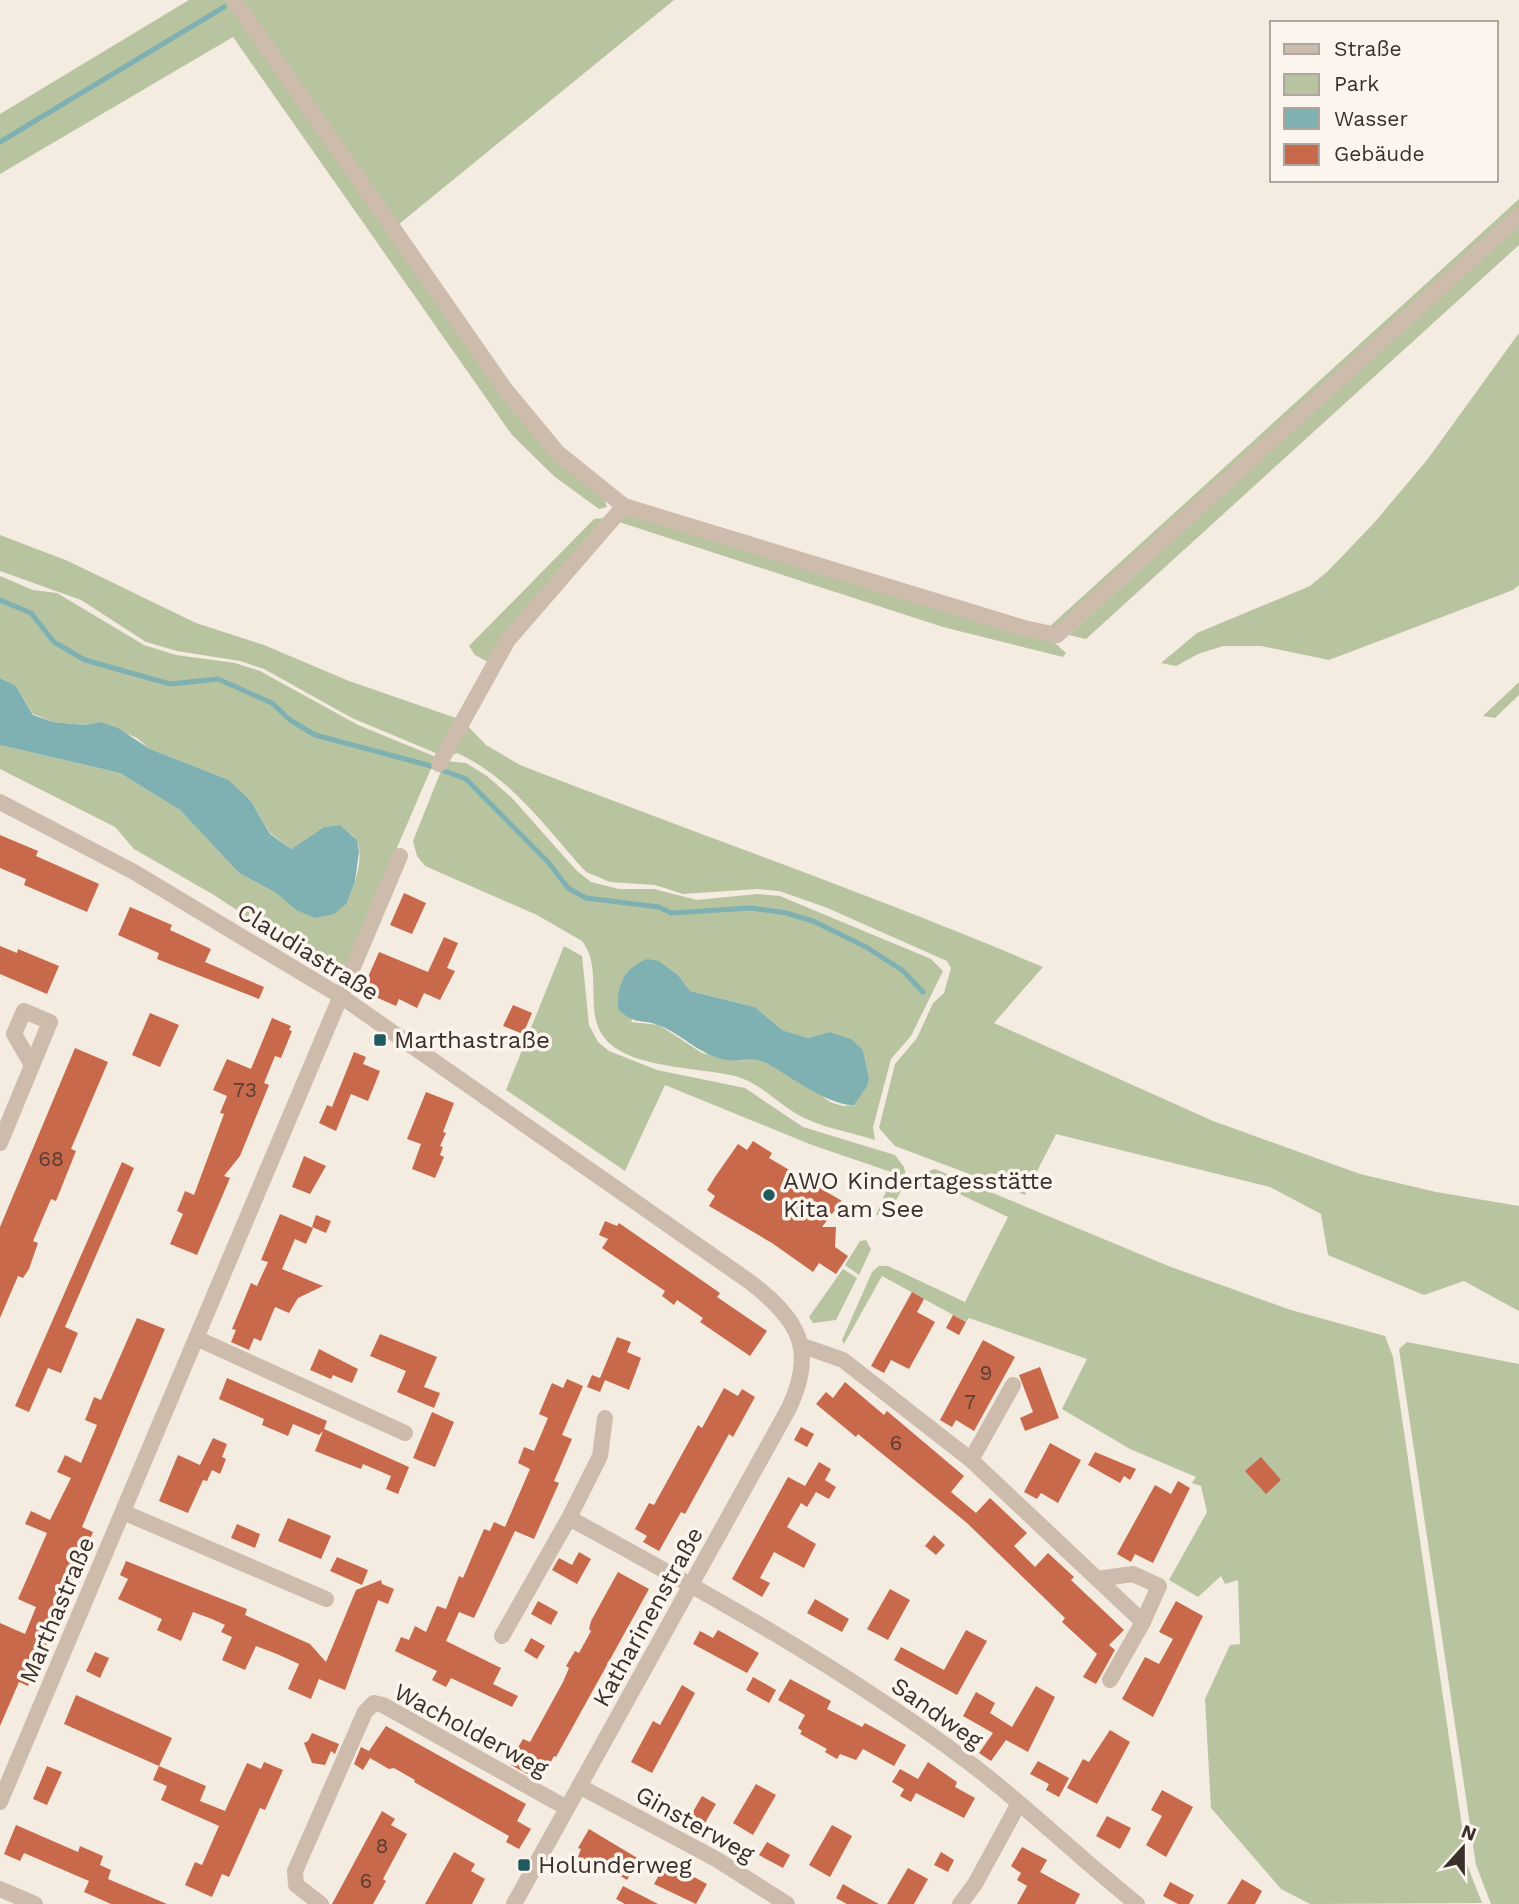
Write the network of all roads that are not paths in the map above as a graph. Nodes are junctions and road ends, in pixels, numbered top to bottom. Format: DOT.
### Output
graph roads {
  1 [pos="234,0"];
  2 [pos="1519,216"];
  3 [pos="624,506"];
  4 [pos="439,764"];
  5 [pos="0,802"];
  6 [pos="401,856"];
  7 [pos="342,997"];
  8 [pos="32,1065"];
  9 [pos="0,1143"];
  10 [pos="196,1338"];
  11 [pos="803,1346"];
  12 [pos="1013,1385"];
  13 [pos="605,1418"];
  14 [pos="405,1433"];
  15 [pos="971,1460"];
  16 [pos="123,1512"];
  17 [pos="569,1518"];
  18 [pos="1097,1579"];
  19 [pos="692,1585"];
  20 [pos="326,1599"];
  21 [pos="1143,1622"];
  22 [pos="502,1636"];
  23 [pos="1111,1680"];
  24 [pos="579,1786"];
  25 [pos="0,1802"];
  26 [pos="1018,1805"];
  27 [pos="565,1807"];
  28 [pos="0,1889"];
  29 [pos="35,1904"];
  30 [pos="321,1904"];
  31 [pos="514,1904"];
  32 [pos="787,1904"];
  33 [pos="960,1904"];
  34 [pos="1137,1904"];
  1 -- 3 [label="street"];
  2 -- 3 [label="street"];
  3 -- 4 [label="street"];
  5 -- 7 [label="street, Claudiastraße"];
  6 -- 7 [label="street, Marthastraße"];
  7 -- 10 [label="street, Marthastraße"];
  7 -- 11 [label="street, Claudiastraße"];
  8 -- 9 [label="street"];
  10 -- 14 [label="street"];
  10 -- 16 [label="street, Marthastraße"];
  11 -- 15 [label="street"];
  11 -- 19 [label="street, Katharinenstraße"];
  12 -- 15 [label="street"];
  13 -- 17 [label="street"];
  15 -- 18 [label="street"];
  16 -- 20 [label="street"];
  16 -- 25 [label="street, Marthastraße"];
  17 -- 19 [label="street, Sandweg"];
  17 -- 22 [label="street"];
  18 -- 21 [label="street"];
  18 -- 21 [label="street"];
  19 -- 24 [label="street, Katharinenstraße"];
  19 -- 26 [label="street, Sandweg"];
  21 -- 23 [label="street"];
  24 -- 27 [label="street, Katharinenstraße"];
  24 -- 32 [label="street, Ginsterweg"];
  26 -- 33 [label="street"];
  26 -- 34 [label="street, Sandweg"];
  27 -- 30 [label="street, Wacholderweg"];
  27 -- 31 [label="street, Katharinenstraße"];
  28 -- 29 [label="street"];
}
